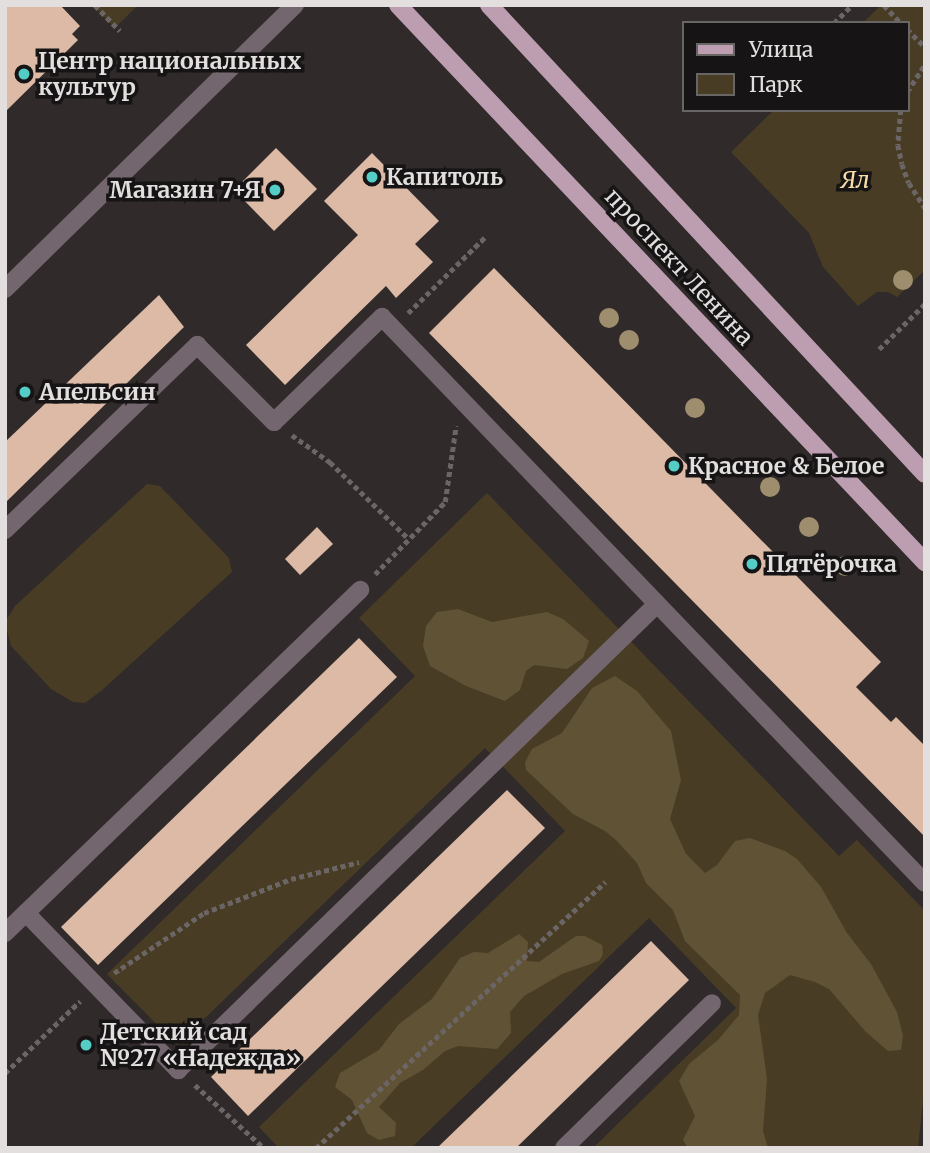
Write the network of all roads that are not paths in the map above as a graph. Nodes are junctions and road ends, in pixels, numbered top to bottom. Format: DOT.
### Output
graph roads {
  1 [pos="295,5"];
  2 [pos="398,5"];
  3 [pos="489,5"];
  4 [pos="5,289"];
  5 [pos="925,474"];
  6 [pos="5,530"];
  7 [pos="925,562"];
  8 [pos="360,590"];
  9 [pos="657,604"];
  10 [pos="925,883"];
  11 [pos="26,913"];
  12 [pos="5,933"];
  13 [pos="712,1003"];
  14 [pos="564,1148"];
  1 -- 4 [label="street"];
  2 -- 7 [label="main road, проспект Ленина"];
  3 -- 5 [label="main road, проспект Ленина"];
  6 -- 9 [label="street"];
  8 -- 11 [label="street"];
  9 -- 10 [label="street"];
  9 -- 11 [label="street"];
  11 -- 12 [label="street"];
  13 -- 14 [label="street"];
}
